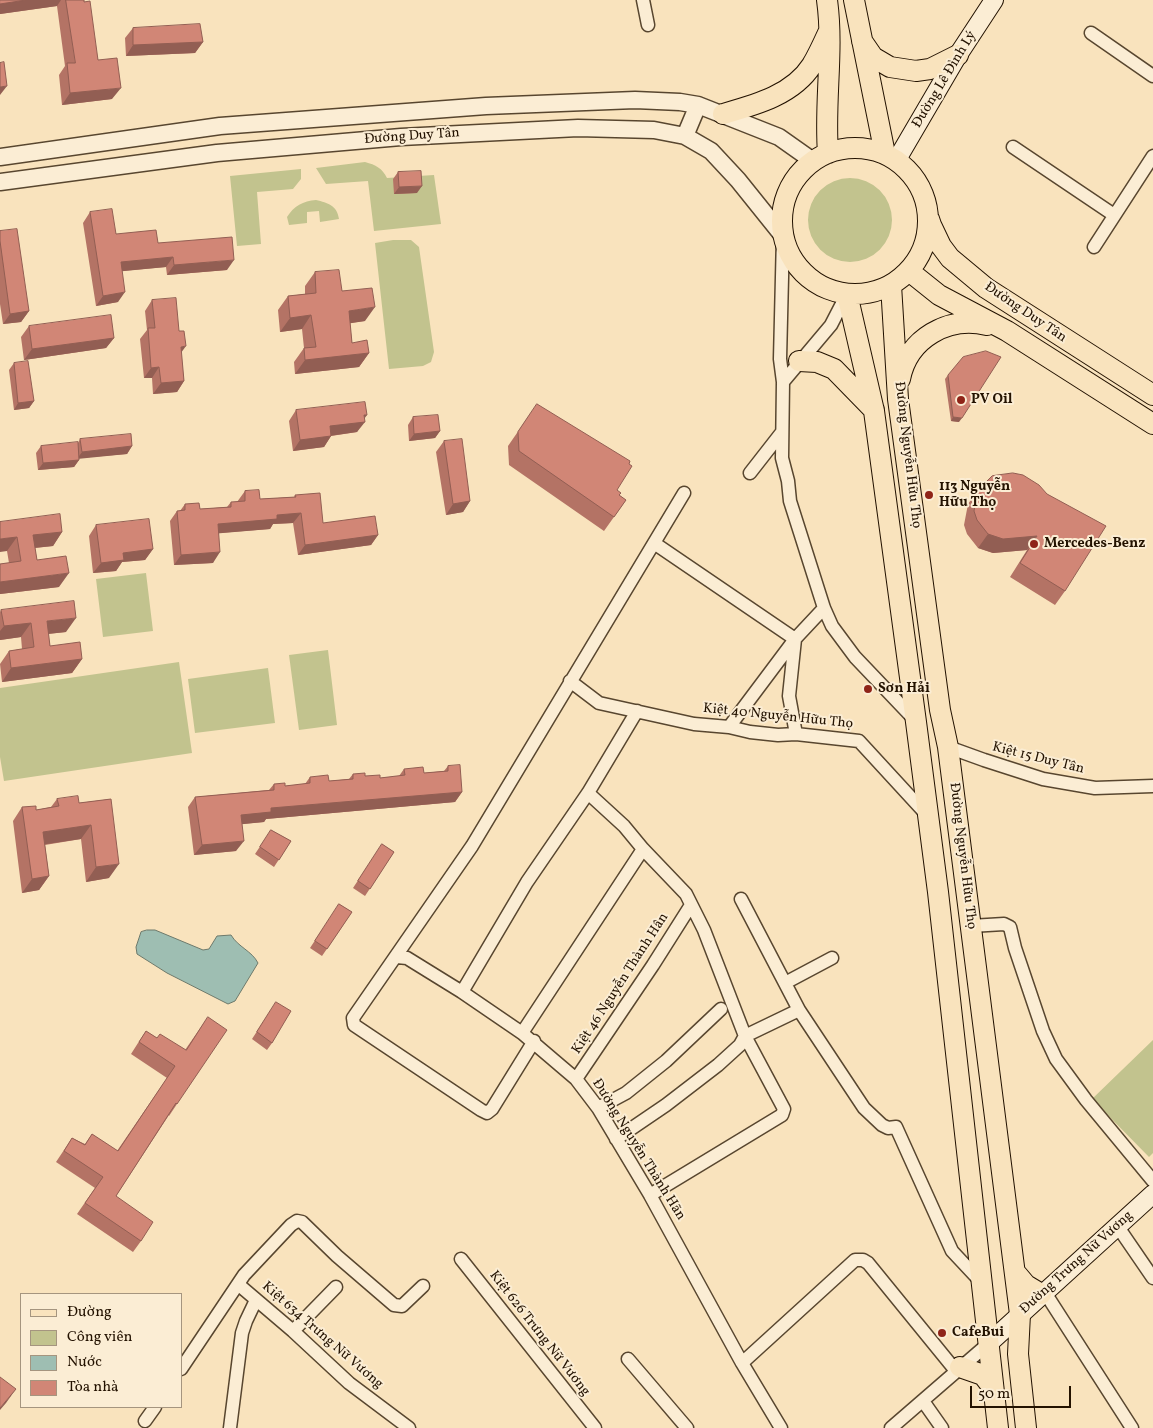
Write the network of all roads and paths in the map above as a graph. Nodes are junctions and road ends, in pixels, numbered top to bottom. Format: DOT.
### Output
graph roads {
  1 [pos="643,0"];
  2 [pos="828,0"];
  3 [pos="854,0"];
  4 [pos="994,0"];
  5 [pos="648,25"];
  6 [pos="831,27"];
  7 [pos="1091,33"];
  8 [pos="861,41"];
  9 [pos="958,55"];
  10 [pos="1153,76"];
  11 [pos="698,105"];
  12 [pos="723,114"];
  13 [pos="685,136"];
  14 [pos="94,145"];
  15 [pos="1013,147"];
  16 [pos="1153,156"];
  17 [pos="0,157"];
  18 [pos="820,157"];
  19 [pos="891,158"];
  20 [pos="97,169"];
  21 [pos="0,182"];
  22 [pos="926,205"];
  23 [pos="1114,215"];
  24 [pos="782,236"];
  25 [pos="1094,247"];
  26 [pos="909,271"];
  27 [pos="892,285"];
  28 [pos="847,294"];
  29 [pos="1007,331"];
  30 [pos="799,361"];
  31 [pos="783,382"];
  32 [pos="1153,395"];
  33 [pos="898,398"];
  34 [pos="874,411"];
  35 [pos="1153,424"];
  36 [pos="782,432"];
  37 [pos="750,473"];
  38 [pos="684,493"];
  39 [pos="654,543"];
  40 [pos="824,608"];
  41 [pos="795,639"];
  42 [pos="570,681"];
  43 [pos="638,711"];
  44 [pos="916,722"];
  45 [pos="729,727"];
  46 [pos="796,734"];
  47 [pos="948,747"];
  48 [pos="1153,786"];
  49 [pos="588,793"];
  50 [pos="928,817"];
  51 [pos="643,849"];
  52 [pos="741,898"];
  53 [pos="691,905"];
  54 [pos="971,926"];
  55 [pos="397,957"];
  56 [pos="832,958"];
  57 [pos="785,982"];
  58 [pos="462,992"];
  59 [pos="721,1009"];
  60 [pos="800,1010"];
  61 [pos="522,1033"];
  62 [pos="745,1036"];
  63 [pos="534,1041"];
  64 [pos="576,1079"];
  65 [pos="598,1108"];
  66 [pos="616,1139"];
  67 [pos="1153,1181"];
  68 [pos="1153,1194"];
  69 [pos="650,1195"];
  70 [pos="1118,1227"];
  71 [pos="461,1259"];
  72 [pos="1015,1272"];
  73 [pos="1153,1278"];
  74 [pos="982,1284"];
  75 [pos="239,1285"];
  76 [pos="336,1286"];
  77 [pos="423,1286"];
  78 [pos="1043,1293"];
  79 [pos="256,1300"];
  80 [pos="1020,1314"];
  81 [pos="293,1331"];
  82 [pos="988,1344"];
  83 [pos="628,1359"];
  84 [pos="742,1363"];
  85 [pos="182,1368"];
  86 [pos="958,1369"];
  87 [pos="993,1388"];
  88 [pos="923,1401"];
  89 [pos="154,1408"];
  90 [pos="145,1421"];
  91 [pos="230,1428"];
  92 [pos="409,1428"];
  93 [pos="595,1428"];
  94 [pos="687,1428"];
  95 [pos="781,1428"];
  96 [pos="891,1428"];
  97 [pos="942,1428"];
  98 [pos="998,1428"];
  99 [pos="1026,1428"];
  100 [pos="1132,1428"];
  1 -- 5 [label="street"];
  2 -- 6 [label="main road"];
  3 -- 8 [label="main road"];
  4 -- 9 [label="main road, Đường Lê Đình Lý"];
  6 -- 12 [label="main road"];
  6 -- 18 [label="main road"];
  7 -- 10 [label="street"];
  8 -- 9 [label="main road"];
  8 -- 19 [label="main road"];
  9 -- 19 [label="main road, Đường Lê Đình Lý"];
  11 -- 12 [label="street, Đường Duy Tân"];
  11 -- 13 [label="street"];
  11 -- 14 [label="street, Đường Duy Tân"];
  12 -- 18 [label="street, Đường Duy Tân"];
  13 -- 20 [label="street, Đường Duy Tân"];
  13 -- 24 [label="street, Đường Duy Tân"];
  14 -- 17 [label="street, Đường Duy Tân"];
  14 -- 20 [label="street"];
  15 -- 23 [label="street"];
  16 -- 23 [label="street"];
  18 -- 19 [label="main road"];
  18 -- 24 [label="main road"];
  19 -- 22 [label="main road"];
  20 -- 21 [label="street, Đường Duy Tân"];
  22 -- 26 [label="main road"];
  22 -- 32 [label="main road, Đường Duy Tân"];
  23 -- 25 [label="street"];
  24 -- 28 [label="main road"];
  24 -- 31 [label="street"];
  26 -- 27 [label="main road"];
  26 -- 29 [label="main road, Đường Duy Tân"];
  27 -- 28 [label="main road"];
  27 -- 33 [label="main road, Đường Nguyễn Hữu Thọ"];
  28 -- 30 [label="street"];
  28 -- 34 [label="main road, Đường Nguyễn Hữu Thọ"];
  29 -- 33 [label="main road"];
  29 -- 35 [label="main road, Đường Duy Tân"];
  30 -- 31 [label="street"];
  30 -- 34 [label="main road"];
  31 -- 36 [label="street"];
  33 -- 47 [label="main road, Đường Nguyễn Hữu Thọ"];
  34 -- 44 [label="main road, Đường Nguyễn Hữu Thọ"];
  36 -- 37 [label="street"];
  36 -- 40 [label="street"];
  38 -- 39 [label="street"];
  39 -- 41 [label="street"];
  39 -- 42 [label="street"];
  40 -- 41 [label="street"];
  40 -- 44 [label="street"];
  41 -- 45 [label="street"];
  41 -- 46 [label="street"];
  42 -- 43 [label="street, Kiệt 40 Nguyễn Hữu Thọ"];
  42 -- 55 [label="street"];
  43 -- 45 [label="street, Kiệt 40 Nguyễn Hữu Thọ"];
  43 -- 49 [label="street"];
  44 -- 50 [label="main road, Đường Nguyễn Hữu Thọ"];
  45 -- 46 [label="street, Kiệt 40 Nguyễn Hữu Thọ"];
  46 -- 50 [label="street, Kiệt 40 Nguyễn Hữu Thọ"];
  47 -- 48 [label="street, Kiệt 15 Duy Tân"];
  47 -- 54 [label="main road, Đường Nguyễn Hữu Thọ"];
  49 -- 51 [label="street"];
  49 -- 58 [label="street"];
  50 -- 74 [label="main road, Đường Nguyễn Hữu Thọ"];
  51 -- 53 [label="street"];
  51 -- 61 [label="street"];
  52 -- 57 [label="street"];
  53 -- 62 [label="street"];
  53 -- 64 [label="street, Kiệt 46 Nguyễn Thành Hân"];
  54 -- 67 [label="street"];
  54 -- 72 [label="main road, Đường Nguyễn Hữu Thọ"];
  55 -- 58 [label="street, Đường Nguyễn Thành Hãn"];
  55 -- 63 [label="street"];
  56 -- 57 [label="street"];
  57 -- 60 [label="street"];
  58 -- 61 [label="street, Đường Nguyễn Thành Hãn"];
  59 -- 65 [label="street"];
  60 -- 62 [label="street"];
  60 -- 74 [label="street"];
  61 -- 63 [label="street, Đường Nguyễn Thành Hãn"];
  62 -- 66 [label="street"];
  62 -- 69 [label="street"];
  63 -- 64 [label="street, Đường Nguyễn Thành Hãn"];
  64 -- 65 [label="street, Đường Nguyễn Thành Hãn"];
  65 -- 66 [label="street, Đường Nguyễn Thành Hãn"];
  66 -- 69 [label="street, Đường Nguyễn Thành Hãn"];
  68 -- 70 [label="main road, Đường Trưng Nữ Vương"];
  69 -- 84 [label="street, Đường Nguyễn Thành Hãn"];
  70 -- 73 [label="street"];
  70 -- 78 [label="main road, Đường Trưng Nữ Vương"];
  71 -- 93 [label="street, Kiệt 626 Trưng Nữ Vương"];
  72 -- 78 [label="main road"];
  72 -- 80 [label="main road, Đường Nguyễn Hữu Thọ"];
  74 -- 82 [label="main road, Đường Nguyễn Hữu Thọ"];
  75 -- 77 [label="street"];
  75 -- 79 [label="street, Kiệt 634 Trưng Nữ Vương"];
  75 -- 85 [label="street"];
  76 -- 81 [label="street"];
  78 -- 80 [label="main road, Đường Trưng Nữ Vương"];
  78 -- 100 [label="street"];
  79 -- 81 [label="street, Kiệt 634 Trưng Nữ Vương"];
  79 -- 91 [label="street"];
  80 -- 82 [label="main road, Đường Trưng Nữ Vương"];
  80 -- 99 [label="main road, Đường Nguyễn Hữu Thọ"];
  81 -- 92 [label="street, Kiệt 634 Trưng Nữ Vương"];
  82 -- 86 [label="street, Đường Trưng Nữ Vương"];
  82 -- 87 [label="main road, Đường Nguyễn Hữu Thọ"];
  83 -- 94 [label="street"];
  84 -- 86 [label="street"];
  84 -- 95 [label="street, Đường Nguyễn Thành Hãn"];
  86 -- 87 [label="main road"];
  86 -- 88 [label="street, Đường Trưng Nữ Vương"];
  87 -- 98 [label="main road, Đường Nguyễn Hữu Thọ"];
  88 -- 96 [label="street, Đường Trưng Nữ Vương"];
  88 -- 97 [label="street"];
  89 -- 90 [label="street"];
}
